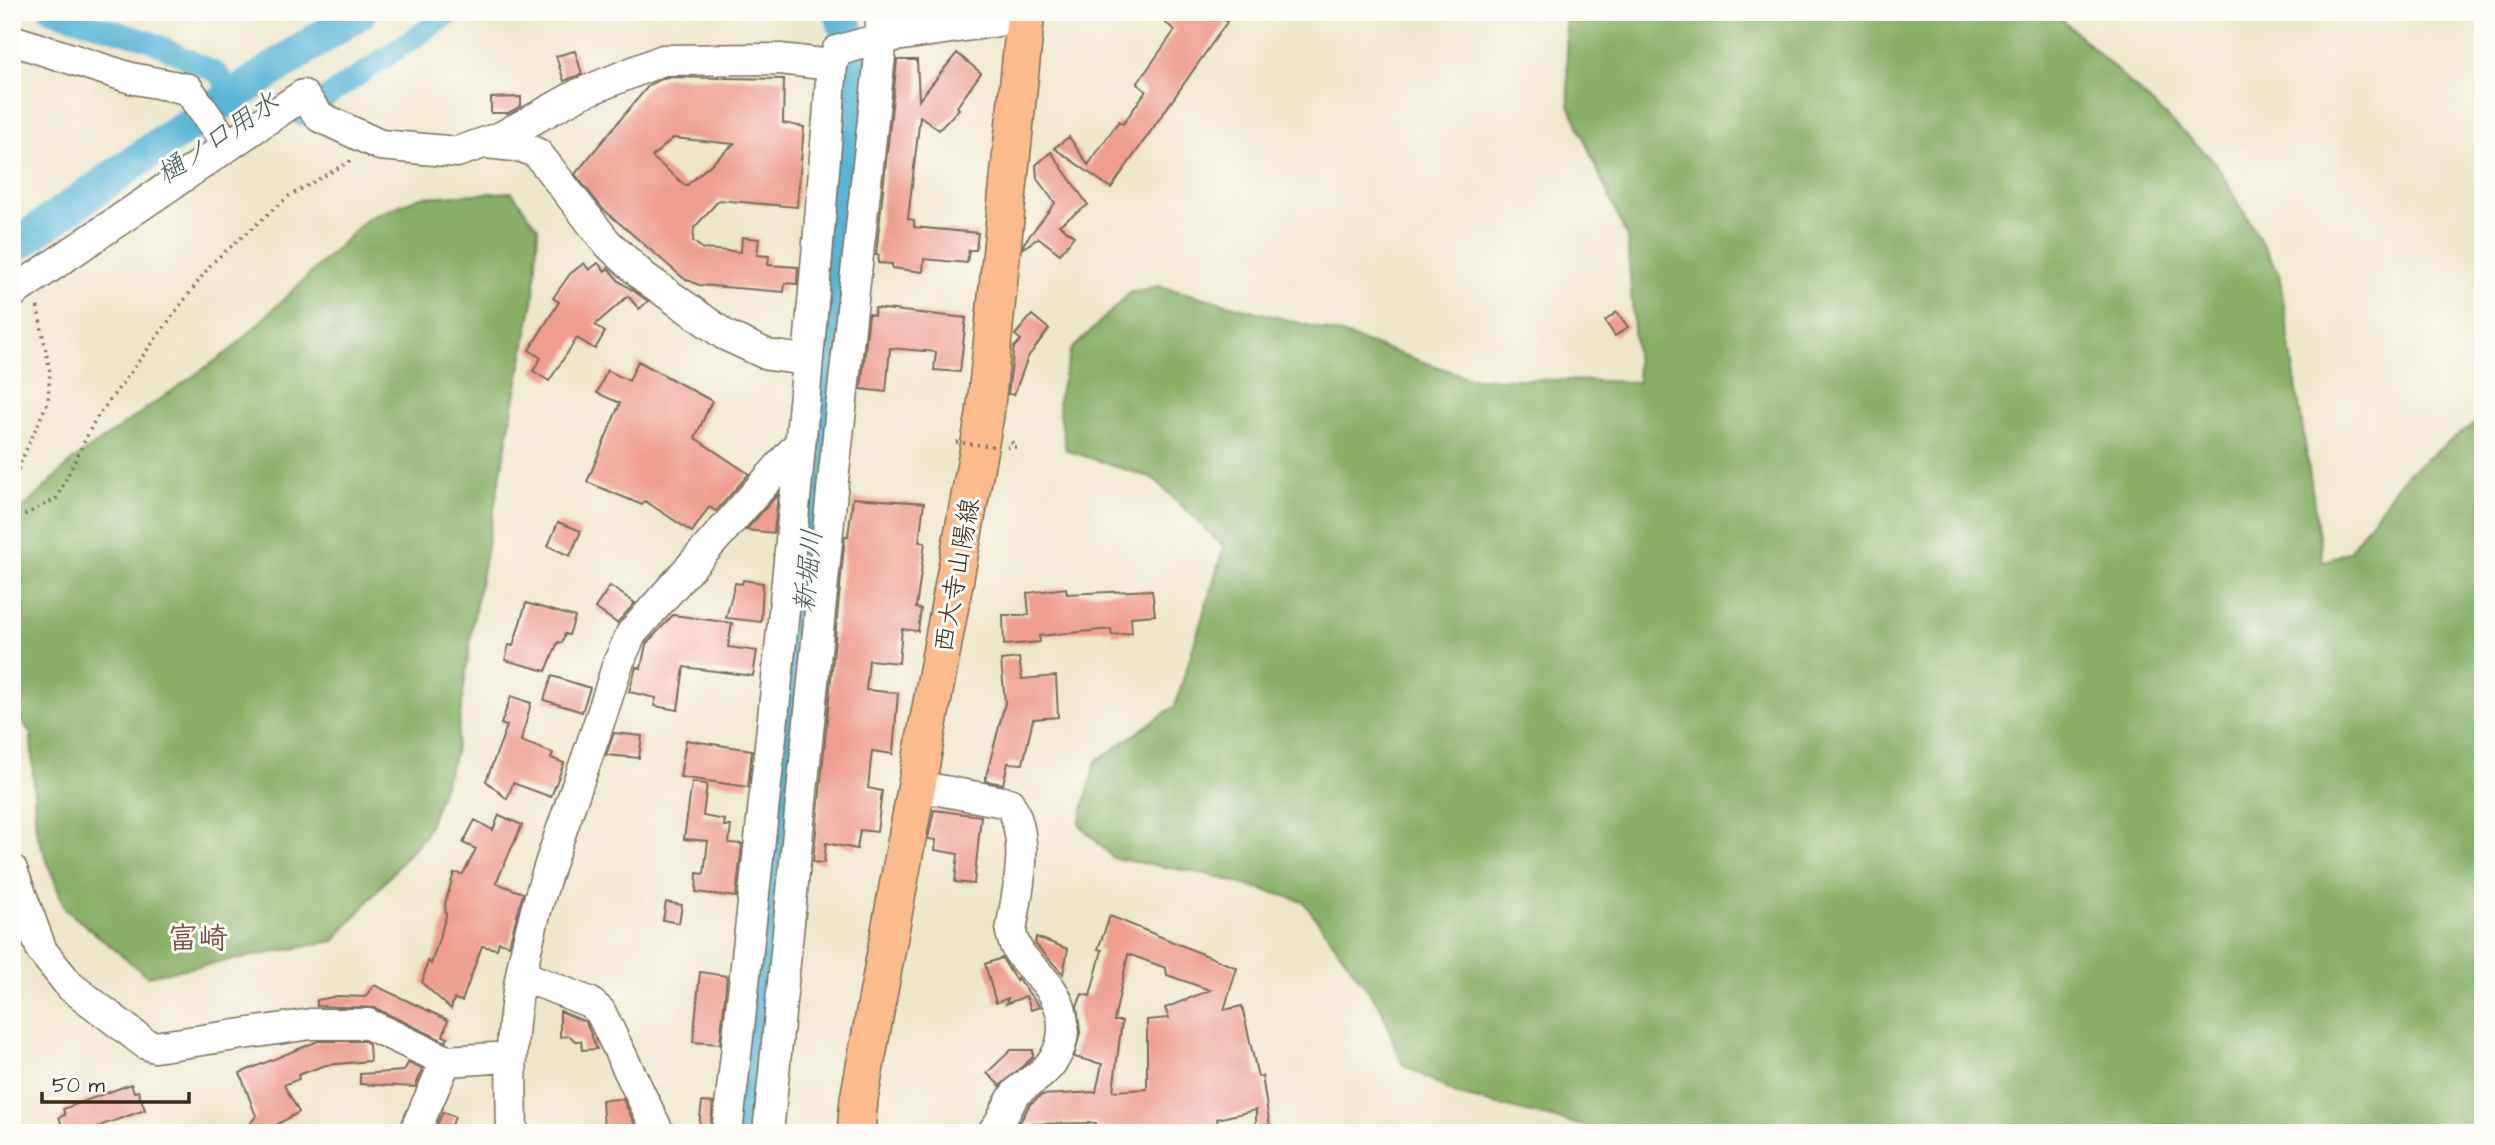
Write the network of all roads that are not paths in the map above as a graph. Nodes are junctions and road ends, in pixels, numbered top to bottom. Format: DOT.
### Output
graph roads {
  1 [pos="1026,15"];
  2 [pos="879,30"];
  3 [pos="12,40"];
  4 [pos="834,58"];
  5 [pos="485,143"];
  6 [pos="228,146"];
  7 [pos="840,235"];
  8 [pos="24,298"];
  9 [pos="806,360"];
  10 [pos="799,443"];
  11 [pos="814,481"];
  12 [pos="917,786"];
  13 [pos="780,839"];
  14 [pos="12,870"];
  15 [pos="521,975"];
  16 [pos="511,1057"];
  17 [pos="446,1061"];
  18 [pos="414,1133"];
  19 [pos="512,1133"];
  20 [pos="659,1133"];
  21 [pos="727,1133"];
  22 [pos="768,1133"];
  23 [pos="856,1133"];
  24 [pos="992,1133"];
  1 -- 2 [label="street"];
  1 -- 12 [label="main road, 西大寺山陽線"];
  2 -- 4 [label="street"];
  2 -- 7 [label="street"];
  3 -- 6 [label="street"];
  4 -- 5 [label="street"];
  4 -- 7 [label="street"];
  5 -- 6 [label="street"];
  5 -- 9 [label="street"];
  6 -- 8 [label="street"];
  7 -- 9 [label="street"];
  7 -- 11 [label="street"];
  9 -- 10 [label="street"];
  10 -- 11 [label="street"];
  10 -- 15 [label="street"];
  11 -- 13 [label="street"];
  12 -- 23 [label="main road, 西大寺山陽線"];
  12 -- 24 [label="street"];
  13 -- 21 [label="street"];
  13 -- 22 [label="street"];
  14 -- 17 [label="street"];
  15 -- 16 [label="street"];
  15 -- 20 [label="street"];
  16 -- 17 [label="street"];
  16 -- 19 [label="street"];
  17 -- 18 [label="street"];
}
